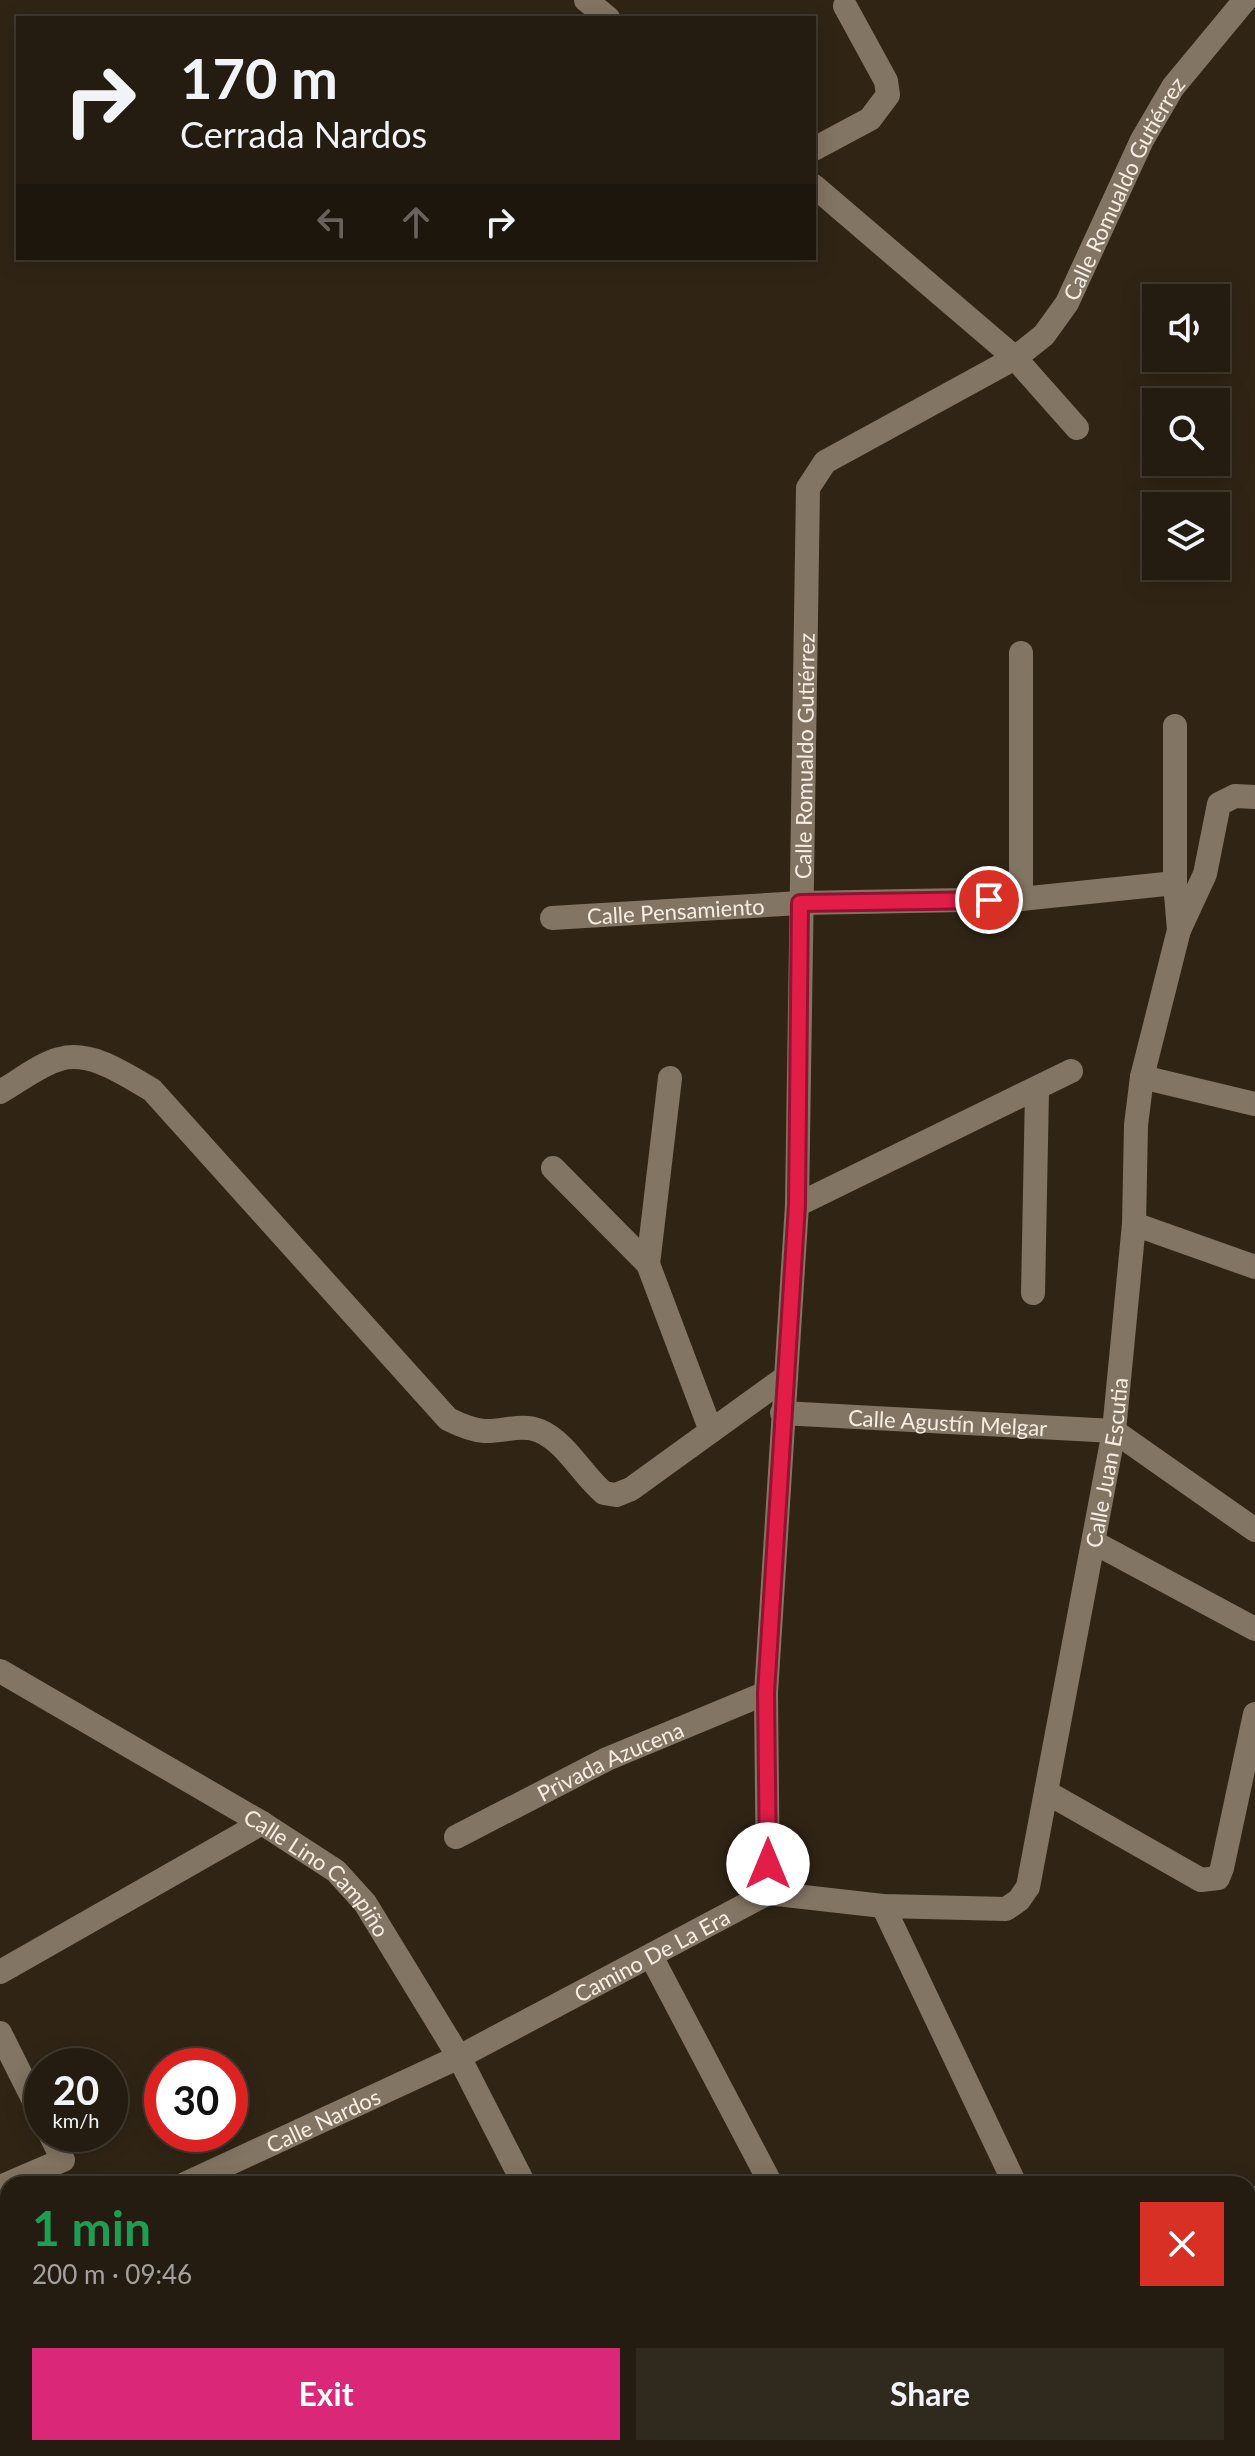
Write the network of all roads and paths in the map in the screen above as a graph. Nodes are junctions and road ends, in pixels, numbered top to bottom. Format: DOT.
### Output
graph roads {
  1 [pos="586,0"];
  2 [pos="1245,0"];
  3 [pos="845,6"];
  4 [pos="606,16"];
  5 [pos="816,148"];
  6 [pos="816,188"];
  7 [pos="1015,358"];
  8 [pos="1077,428"];
  9 [pos="1021,653"];
  10 [pos="1175,726"];
  11 [pos="1255,797"];
  12 [pos="1175,883"];
  13 [pos="1021,899"];
  14 [pos="800,903"];
  15 [pos="552,918"];
  16 [pos="1179,930"];
  17 [pos="1071,1071"];
  18 [pos="1142,1077"];
  19 [pos="670,1078"];
  20 [pos="1037,1091"];
  21 [pos="0,1092"];
  22 [pos="1255,1104"];
  23 [pos="553,1168"];
  24 [pos="797,1205"];
  25 [pos="1134,1224"];
  26 [pos="648,1264"];
  27 [pos="1255,1267"];
  28 [pos="1033,1293"];
  29 [pos="786,1377"];
  30 [pos="782,1413"];
  31 [pos="711,1431"];
  32 [pos="1114,1431"];
  33 [pos="1255,1530"];
  34 [pos="1095,1543"];
  35 [pos="1255,1629"];
  36 [pos="0,1671"];
  37 [pos="766,1693"];
  38 [pos="1255,1714"];
  39 [pos="1046,1792"];
  40 [pos="262,1823"];
  41 [pos="456,1837"];
  42 [pos="768,1893"];
  43 [pos="883,1906"];
  44 [pos="651,1956"];
  45 [pos="0,1972"];
  46 [pos="0,2033"];
  47 [pos="459,2057"];
  48 [pos="24,2081"];
  49 [pos="59,2152"];
  50 [pos="26,2176"];
  51 [pos="202,2176"];
  52 [pos="520,2176"];
  53 [pos="767,2176"];
  54 [pos="1011,2176"];
  1 -- 4 [label="street"];
  2 -- 7 [label="street, Calle Romualdo Gutiérrez"];
  3 -- 5 [label="street"];
  6 -- 7 [label="street"];
  7 -- 8 [label="street"];
  7 -- 14 [label="street, Calle Romualdo Gutiérrez"];
  9 -- 13 [label="street"];
  10 -- 12 [label="street, Calle Juan Escutia"];
  11 -- 16 [label="street"];
  12 -- 13 [label="street, Calle Pensamiento"];
  12 -- 16 [label="street, Calle Juan Escutia"];
  13 -- 14 [label="street, Calle Pensamiento"];
  14 -- 15 [label="street, Calle Pensamiento"];
  14 -- 24 [label="street, Calle Romualdo Gutiérrez"];
  16 -- 18 [label="street, Calle Juan Escutia"];
  17 -- 20 [label="street"];
  18 -- 22 [label="street"];
  18 -- 25 [label="street, Calle Juan Escutia"];
  19 -- 26 [label="street"];
  20 -- 24 [label="street"];
  20 -- 28 [label="street"];
  21 -- 31 [label="street"];
  23 -- 26 [label="street"];
  24 -- 29 [label="street, Calle Romualdo Gutiérrez"];
  25 -- 27 [label="street"];
  25 -- 32 [label="street, Calle Juan Escutia"];
  26 -- 31 [label="street"];
  29 -- 30 [label="street, Calle Romualdo Gutiérrez"];
  29 -- 31 [label="street"];
  30 -- 32 [label="street, Calle Agustín Melgar"];
  30 -- 37 [label="street, Calle Romualdo Gutiérrez"];
  32 -- 33 [label="street"];
  32 -- 34 [label="street, Calle Juan Escutia"];
  34 -- 35 [label="street"];
  34 -- 39 [label="street, Calle Juan Escutia"];
  36 -- 40 [label="street, Calle Lino Campiño"];
  37 -- 41 [label="street, Privada Azucena"];
  37 -- 42 [label="street, Calle Romualdo Gutiérrez"];
  38 -- 39 [label="street"];
  39 -- 43 [label="street, Calle Juan Escutia"];
  40 -- 45 [label="street"];
  40 -- 47 [label="street, Calle Lino Campiño"];
  42 -- 43 [label="street"];
  42 -- 44 [label="street, Camino De La Era"];
  43 -- 54 [label="street"];
  44 -- 47 [label="street, Camino De La Era"];
  44 -- 53 [label="street"];
  46 -- 48 [label="street"];
  47 -- 51 [label="street, Calle Nardos"];
  47 -- 52 [label="street, Calle Lino Campiño"];
  49 -- 50 [label="street"];
}
